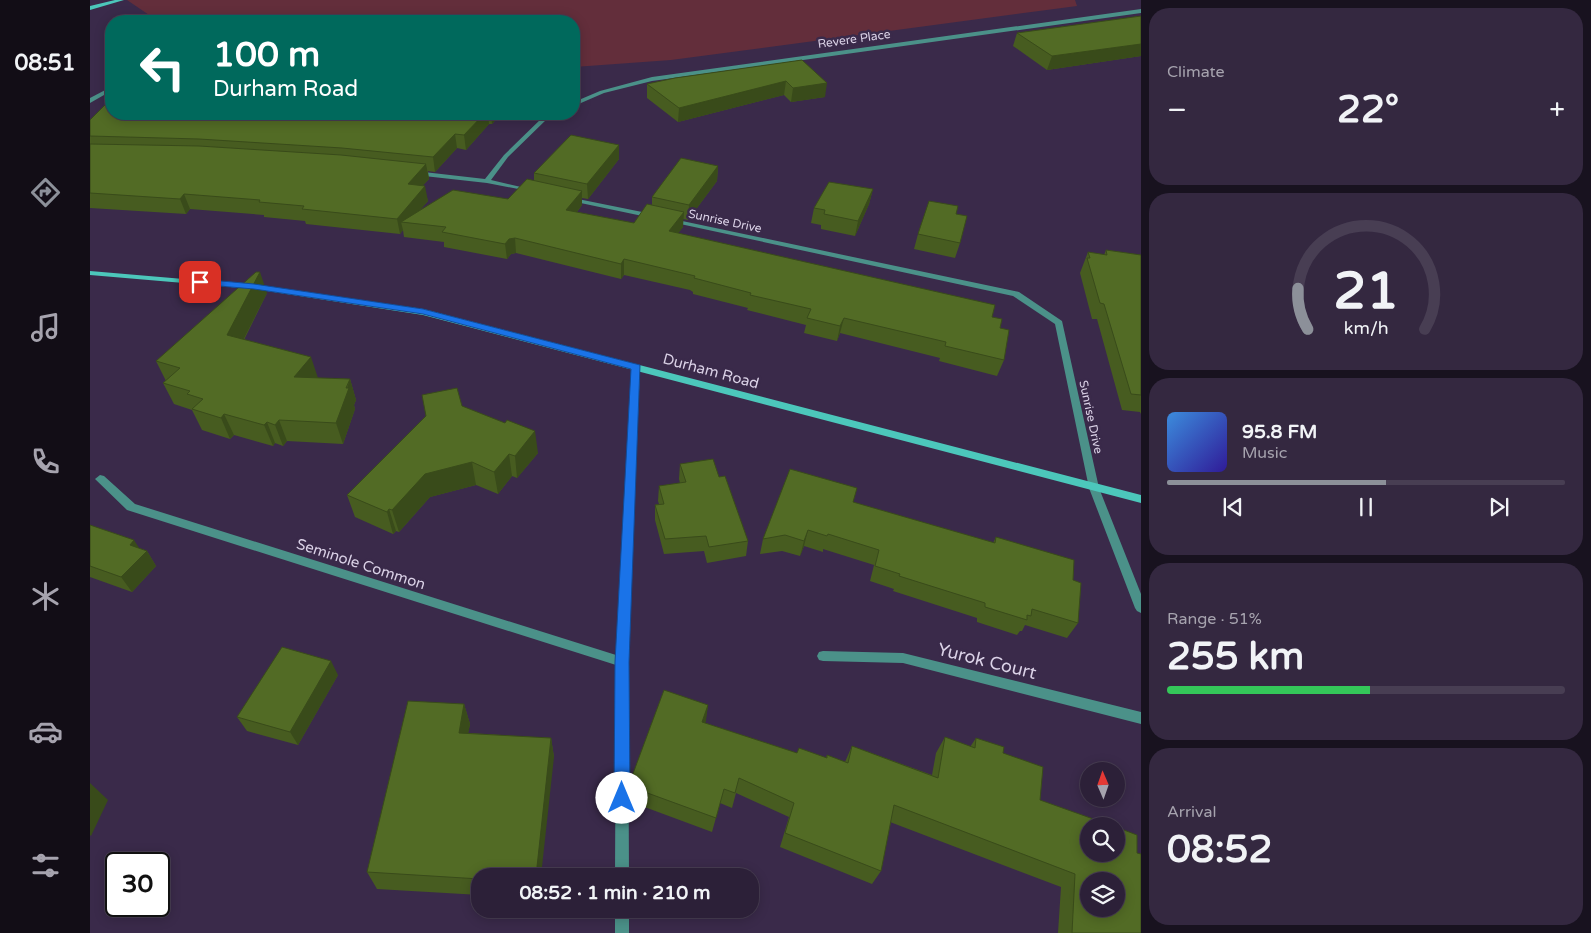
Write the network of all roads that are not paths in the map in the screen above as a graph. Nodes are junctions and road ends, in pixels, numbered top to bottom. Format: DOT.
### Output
graph roads {
  1 [pos="121,0"];
  2 [pos="90,8"];
  3 [pos="1141,11"];
  4 [pos="105,92"];
  5 [pos="90,101"];
  6 [pos="580,101"];
  7 [pos="543,120"];
  8 [pos="402,172"];
  9 [pos="487,181"];
  10 [pos="545,193"];
  11 [pos="564,198"];
  12 [pos="90,273"];
  13 [pos="636,367"];
  14 [pos="100,478"];
  15 [pos="1094,488"];
  16 [pos="1141,500"];
  17 [pos="1141,608"];
  18 [pos="823,656"];
  19 [pos="622,662"];
  20 [pos="1141,718"];
  21 [pos="622,868"];
  22 [pos="622,918"];
  23 [pos="622,933"];
  1 -- 2 [label="main road"];
  3 -- 6 [label="street, Revere Place"];
  4 -- 5 [label="street"];
  7 -- 9 [label="street"];
  8 -- 9 [label="street"];
  9 -- 10 [label="street"];
  11 -- 15 [label="street, Sunrise Drive"];
  12 -- 13 [label="main road, Durham Road"];
  13 -- 15 [label="main road, Durham Road"];
  13 -- 19 [label="street"];
  14 -- 19 [label="street, Seminole Common"];
  15 -- 16 [label="main road, Durham Road"];
  15 -- 17 [label="street, Sunrise Drive"];
  18 -- 20 [label="street, Yurok Court"];
  19 -- 21 [label="street"];
  22 -- 23 [label="street"];
}
